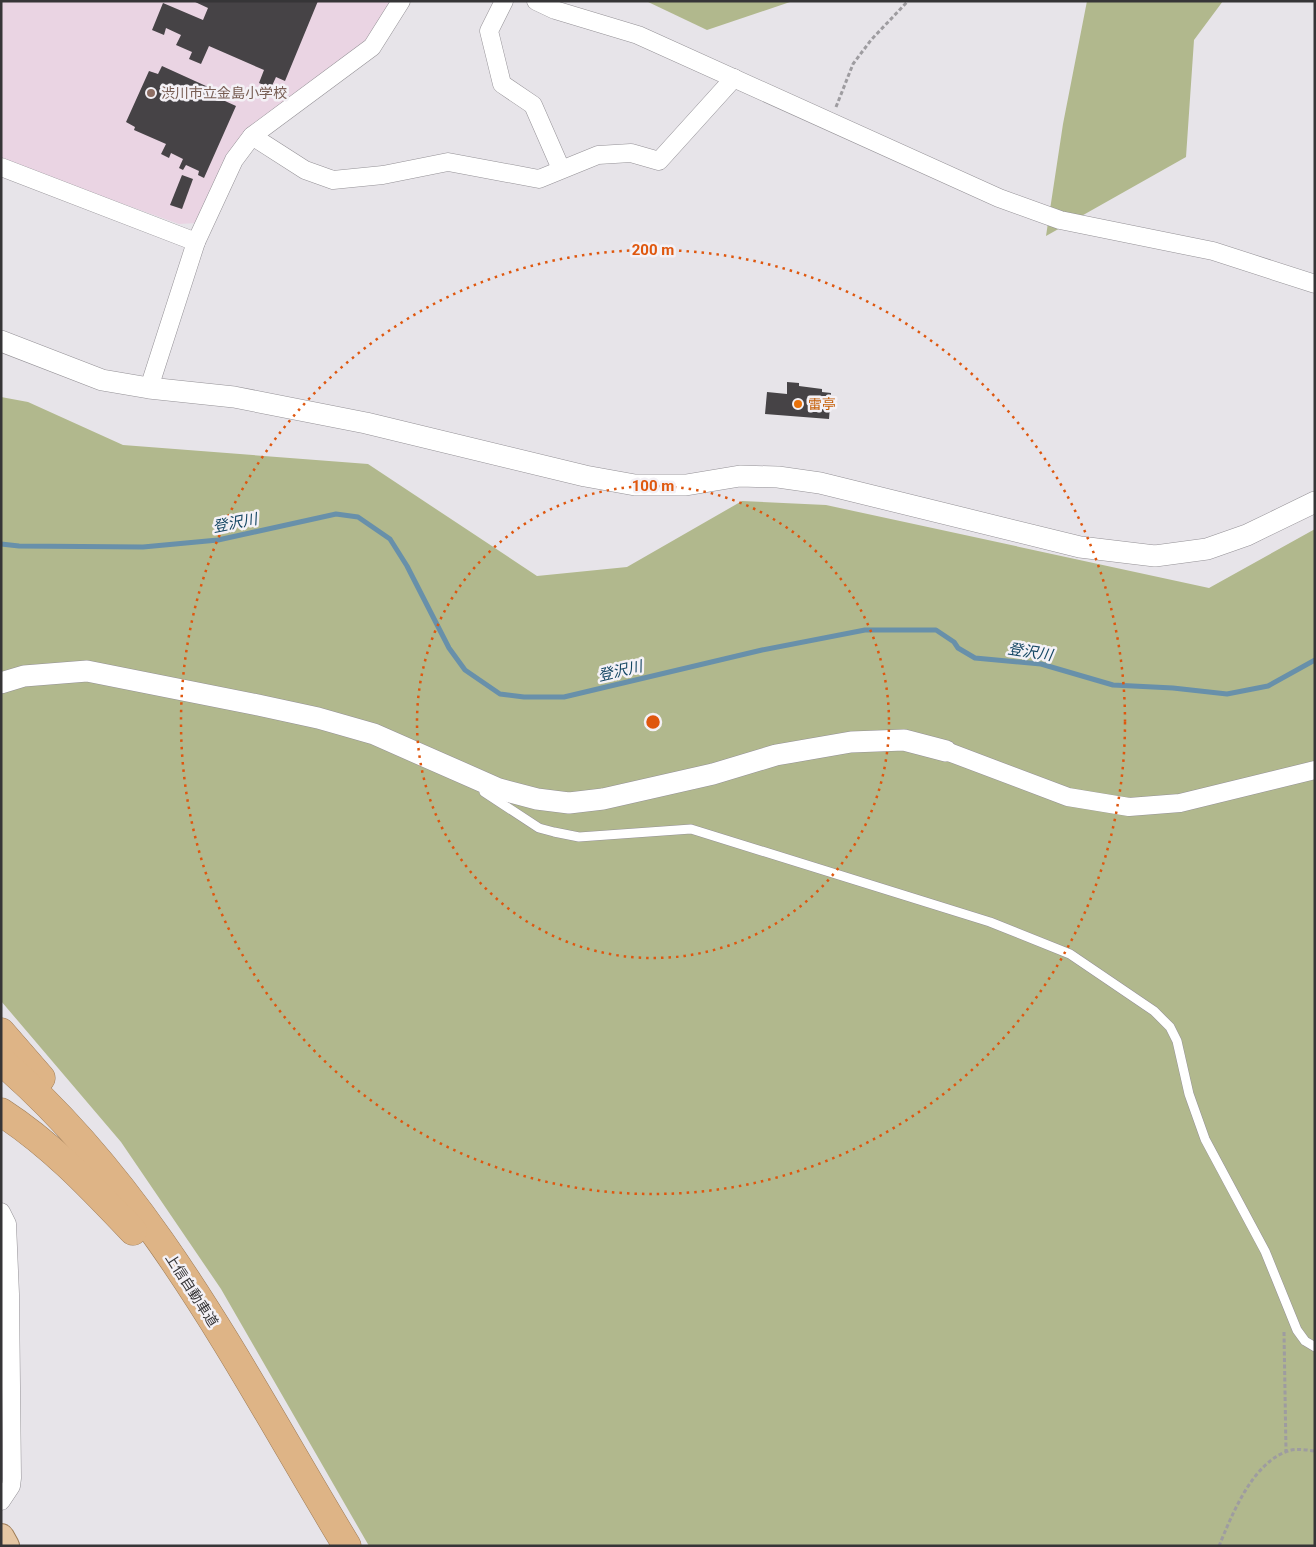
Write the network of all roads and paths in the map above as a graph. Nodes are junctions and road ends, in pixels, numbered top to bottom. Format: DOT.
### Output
graph roads {
  1 [pos="401,1"];
  2 [pos="504,1"];
  3 [pos="536,1"];
  4 [pos="908,1"];
  5 [pos="734,78"];
  6 [pos="830,122"];
  7 [pos="252,136"];
  8 [pos="1,167"];
  9 [pos="561,169"];
  10 [pos="196,242"];
  11 [pos="1315,284"];
  12 [pos="1,341"];
  13 [pos="149,388"];
  14 [pos="1315,502"];
  15 [pos="1,683"];
  16 [pos="946,751"];
  17 [pos="454,769"];
  18 [pos="1315,770"];
  19 [pos="1,1032"];
  20 [pos="1,1061"];
  21 [pos="1,1078"];
  22 [pos="1,1112"];
  23 [pos="1,1212"];
  24 [pos="134,1218"];
  25 [pos="1283,1296"];
  26 [pos="1315,1347"];
  27 [pos="1286,1451"];
  28 [pos="1315,1451"];
  29 [pos="1,1502"];
  30 [pos="1,1536"];
  31 [pos="6,1546"];
  32 [pos="330,1546"];
  33 [pos="347,1546"];
  34 [pos="1219,1546"];
  1 -- 7 [label="street"];
  2 -- 9 [label="street"];
  3 -- 5 [label="street"];
  4 -- 6 [label="path"];
  5 -- 6 [label="street"];
  5 -- 9 [label="street"];
  6 -- 11 [label="street"];
  7 -- 9 [label="street"];
  7 -- 10 [label="street"];
  8 -- 10 [label="street"];
  10 -- 13 [label="street"];
  12 -- 13 [label="street"];
  13 -- 14 [label="street"];
  15 -- 17 [label="street"];
  16 -- 17 [label="street"];
  16 -- 18 [label="street"];
  17 -- 25 [label="lane"];
  19 -- 24 [label="highway"];
  20 -- 24 [label="highway, 上信自動車道"];
  21 -- 24 [label="highway, 上信自動車道"];
  22 -- 24 [label="highway"];
  23 -- 29 [label="street"];
  24 -- 32 [label="highway, 上信自動車道"];
  24 -- 33 [label="highway, 上信自動車道"];
  25 -- 26 [label="lane"];
  25 -- 27 [label="path"];
  27 -- 28 [label="path"];
  27 -- 34 [label="path"];
  30 -- 31 [label="main road"];
}
